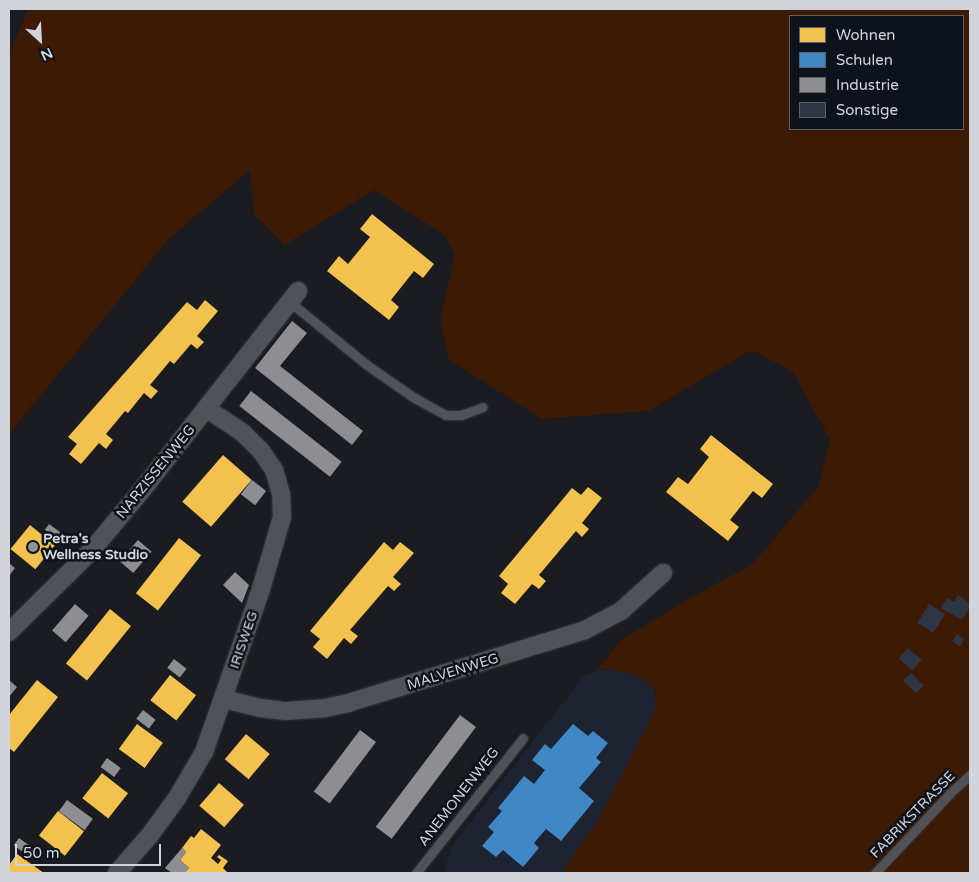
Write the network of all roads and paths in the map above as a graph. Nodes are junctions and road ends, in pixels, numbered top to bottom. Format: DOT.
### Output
graph roads {
  1 [pos="294,297"];
  2 [pos="483,406"];
  3 [pos="207,409"];
  4 [pos="663,573"];
  5 [pos="9,632"];
  6 [pos="224,699"];
  7 [pos="523,738"];
  8 [pos="970,775"];
  9 [pos="117,873"];
  10 [pos="416,873"];
  11 [pos="875,873"];
  1 -- 2 [label="lane, NARZISSENWEG"];
  1 -- 3 [label="street, NARZISSENWEG"];
  3 -- 5 [label="street, NARZISSENWEG"];
  3 -- 6 [label="street, IRISWEG"];
  4 -- 6 [label="street, MALVENWEG"];
  6 -- 9 [label="street, IRISWEG"];
  7 -- 10 [label="lane, ANEMONENWEG"];
  8 -- 11 [label="lane, FABRIKSTRASSE"];
}
